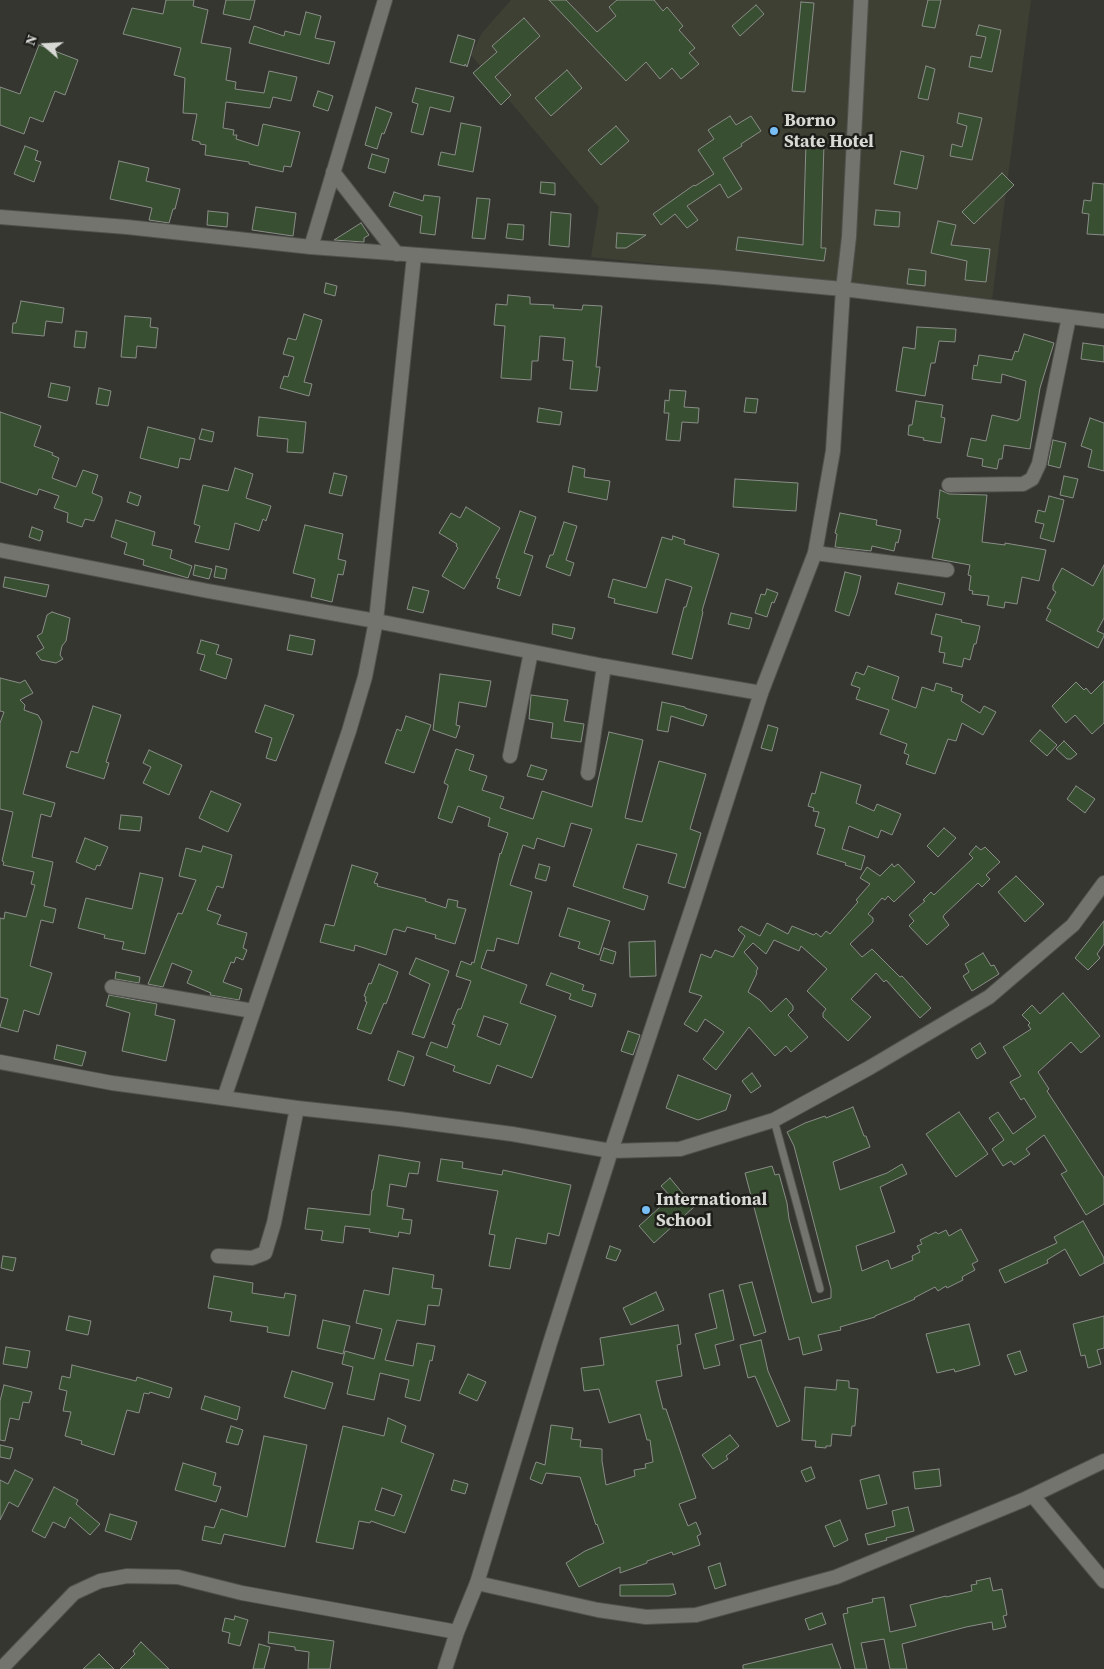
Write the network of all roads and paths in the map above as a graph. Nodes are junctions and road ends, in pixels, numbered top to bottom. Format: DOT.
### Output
graph roads {
  1 [pos="385,0"];
  2 [pos="861,0"];
  3 [pos="333,172"];
  4 [pos="0,217"];
  5 [pos="311,247"];
  6 [pos="397,254"];
  7 [pos="414,256"];
  8 [pos="842,289"];
  9 [pos="1069,317"];
  10 [pos="1104,322"];
  11 [pos="948,485"];
  12 [pos="0,550"];
  13 [pos="815,553"];
  14 [pos="947,570"];
  15 [pos="376,621"];
  16 [pos="531,652"];
  17 [pos="604,666"];
  18 [pos="760,693"];
  19 [pos="510,756"];
  20 [pos="588,773"];
  21 [pos="1104,883"];
  22 [pos="112,988"];
  23 [pos="252,1012"];
  24 [pos="0,1062"];
  25 [pos="224,1098"];
  26 [pos="297,1108"];
  27 [pos="774,1120"];
  28 [pos="611,1151"];
  29 [pos="218,1256"];
  30 [pos="820,1289"];
  31 [pos="1104,1461"];
  32 [pos="1033,1496"];
  33 [pos="1104,1581"];
  34 [pos="477,1583"];
  35 [pos="457,1632"];
  36 [pos="1,1669"];
  37 [pos="445,1669"];
  1 -- 3 [label="street"];
  2 -- 8 [label="street"];
  3 -- 5 [label="street"];
  3 -- 6 [label="street"];
  4 -- 5 [label="street"];
  5 -- 6 [label="street"];
  6 -- 7 [label="street"];
  7 -- 8 [label="street"];
  7 -- 15 [label="street"];
  8 -- 9 [label="street"];
  8 -- 13 [label="street"];
  9 -- 10 [label="street"];
  9 -- 11 [label="street"];
  12 -- 15 [label="street"];
  13 -- 14 [label="street"];
  13 -- 18 [label="street"];
  15 -- 16 [label="street"];
  15 -- 23 [label="street"];
  16 -- 17 [label="street"];
  16 -- 19 [label="street"];
  17 -- 18 [label="street"];
  17 -- 20 [label="street"];
  18 -- 28 [label="street"];
  21 -- 27 [label="street"];
  22 -- 23 [label="street"];
  23 -- 25 [label="street"];
  24 -- 25 [label="street"];
  25 -- 26 [label="street"];
  26 -- 28 [label="street"];
  26 -- 29 [label="street"];
  27 -- 28 [label="street"];
  27 -- 30 [label="lane"];
  28 -- 34 [label="street"];
  31 -- 32 [label="street"];
  32 -- 33 [label="street"];
  32 -- 34 [label="street"];
  34 -- 35 [label="street"];
  35 -- 36 [label="street"];
  35 -- 37 [label="street"];
}
